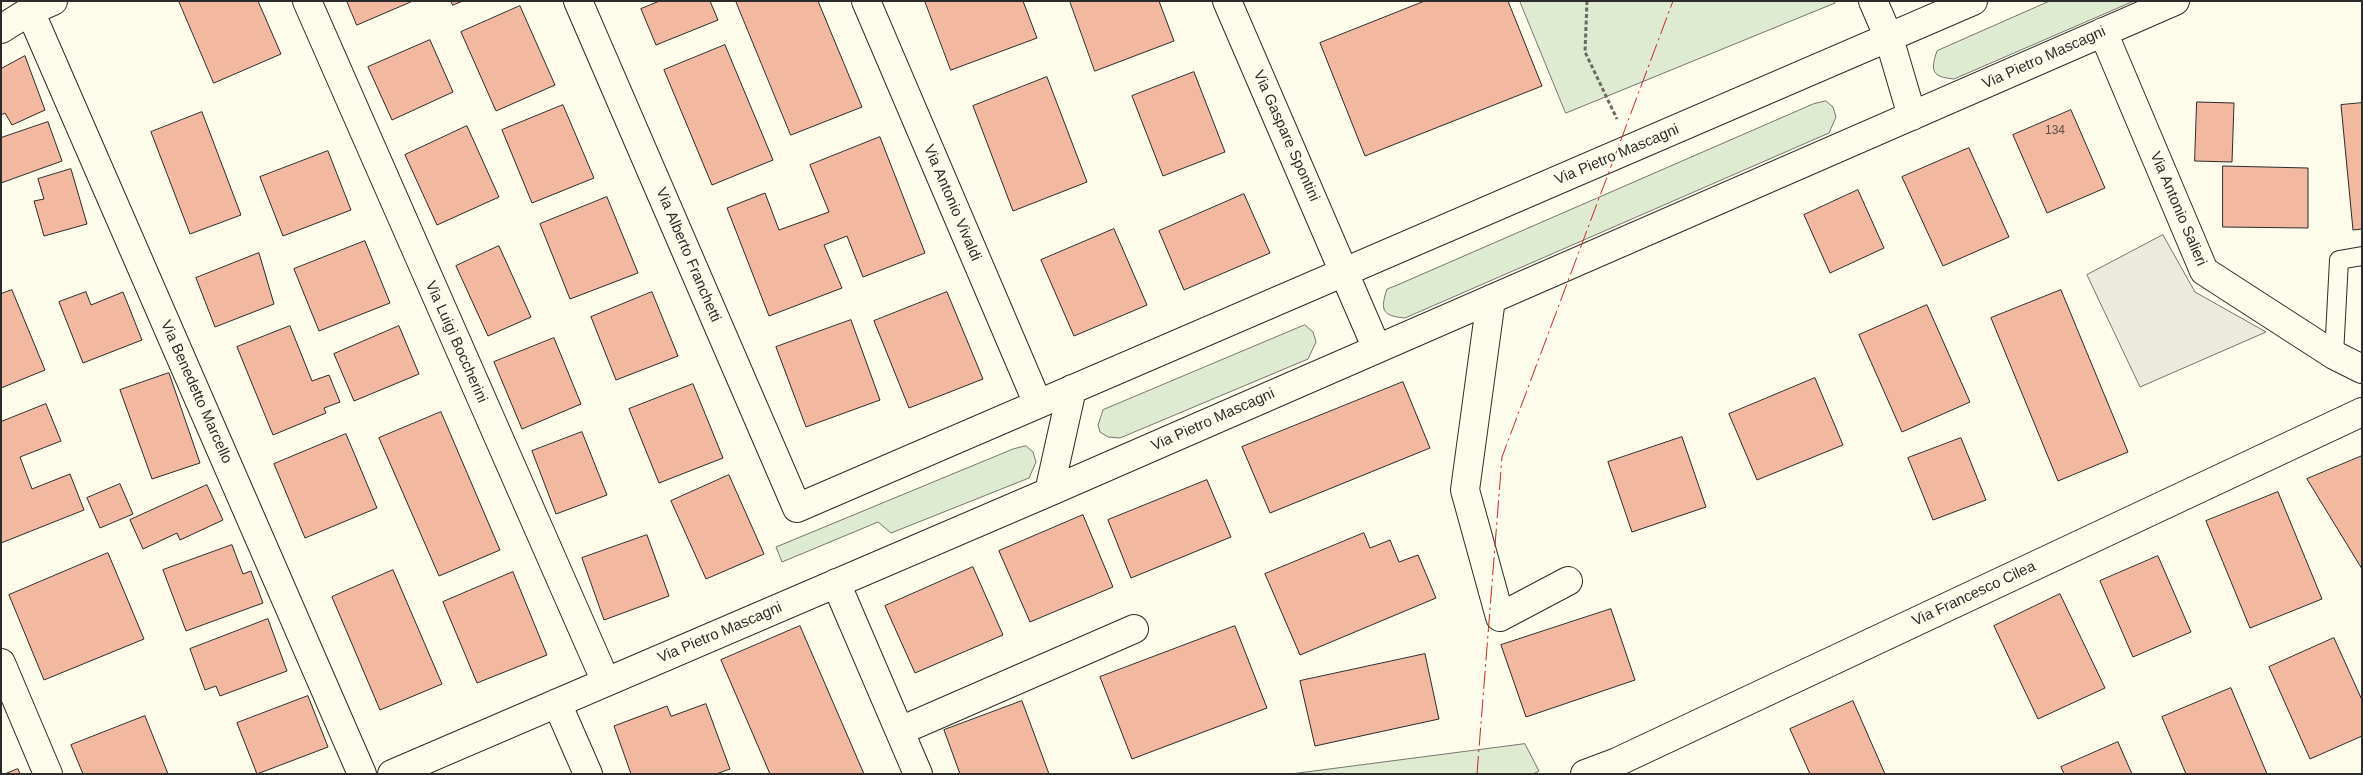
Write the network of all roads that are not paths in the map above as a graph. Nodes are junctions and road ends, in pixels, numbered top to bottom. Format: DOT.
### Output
graph roads {
  1 [pos="306,1"];
  2 [pos="578,1"];
  3 [pos="866,1"];
  4 [pos="1227,1"];
  5 [pos="1872,1"];
  6 [pos="1973,1"];
  7 [pos="2175,1"];
  8 [pos="41,6"];
  9 [pos="1,29"];
  10 [pos="2103,32"];
  11 [pos="1889,38"];
  12 [pos="1912,116"];
  13 [pos="2362,256"];
  14 [pos="1345,272"];
  15 [pos="1491,299"];
  16 [pos="1377,349"];
  17 [pos="2334,355"];
  18 [pos="2362,369"];
  19 [pos="1072,389"];
  20 [pos="1038,404"];
  21 [pos="2362,412"];
  22 [pos="1049,492"];
  23 [pos="797,508"];
  24 [pos="1568,581"];
  25 [pos="836,583"];
  26 [pos="1134,629"];
  27 [pos="1,663"];
  28 [pos="606,682"];
  29 [pos="558,703"];
  30 [pos="900,731"];
  31 [pos="1620,768"];
  32 [pos="48,774"];
  33 [pos="362,774"];
  34 [pos="392,774"];
  35 [pos="588,774"];
  36 [pos="918,774"];
  37 [pos="1585,774"];
  1 -- 28 [label="street, Via Luigi Boccherini"];
  2 -- 23 [label="street, Via Alberto Franchetti"];
  3 -- 20 [label="street, Via Antonio Vivaldi"];
  4 -- 14 [label="street, Via Gaspare Spontini"];
  5 -- 11 [label="street"];
  6 -- 11 [label="street, Via Pietro Mascagni"];
  7 -- 10 [label="street, Via Pietro Mascagni"];
  8 -- 9 [label="street"];
  8 -- 33 [label="street, Via Benedetto Marcello"];
  10 -- 12 [label="street, Via Pietro Mascagni"];
  10 -- 17 [label="street, Via Antonio Salieri"];
  11 -- 12 [label="street"];
  11 -- 14 [label="street, Via Pietro Mascagni"];
  12 -- 15 [label="street, Via Pietro Mascagni"];
  13 -- 17 [label="lane"];
  14 -- 16 [label="street"];
  14 -- 19 [label="street, Via Pietro Mascagni"];
  15 -- 16 [label="street, Via Pietro Mascagni"];
  15 -- 24 [label="street"];
  16 -- 22 [label="street, Via Pietro Mascagni"];
  17 -- 18 [label="street, Via Antonio Salieri"];
  19 -- 20 [label="street, Via Pietro Mascagni"];
  19 -- 22 [label="street"];
  20 -- 23 [label="street, Via Pietro Mascagni"];
  21 -- 31 [label="street, Via Francesco Cilea"];
  22 -- 25 [label="street, Via Pietro Mascagni"];
  25 -- 28 [label="street, Via Pietro Mascagni"];
  25 -- 30 [label="street"];
  26 -- 30 [label="street"];
  27 -- 32 [label="street"];
  28 -- 29 [label="street, Via Pietro Mascagni"];
  29 -- 34 [label="street, Via Pietro Mascagni"];
  29 -- 35 [label="street"];
  30 -- 36 [label="street"];
  31 -- 37 [label="street, Via Francesco Cilea"];
}
